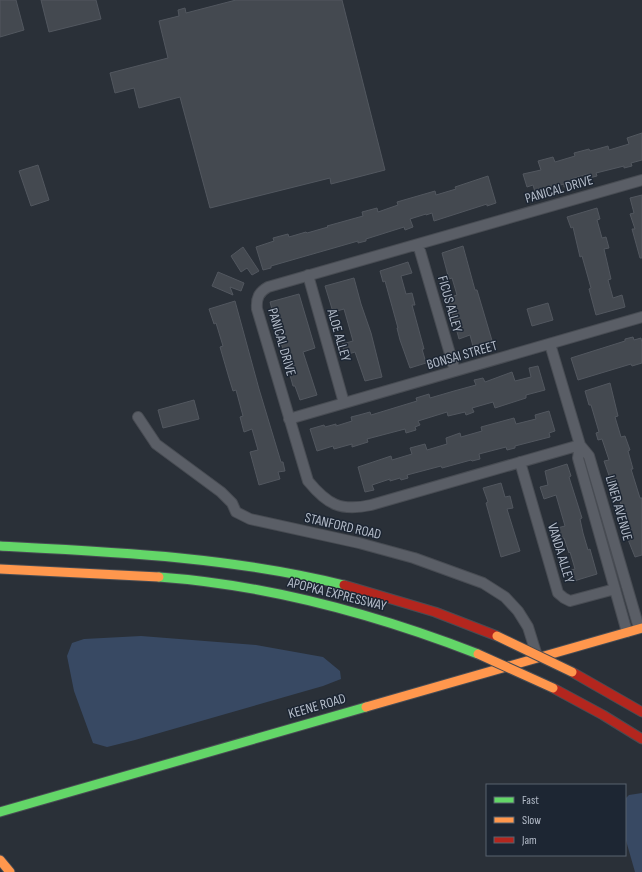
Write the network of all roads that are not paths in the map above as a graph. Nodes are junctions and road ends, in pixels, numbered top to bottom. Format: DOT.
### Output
graph roads {
  1 [pos="642,180"];
  2 [pos="418,244"];
  3 [pos="308,275"];
  4 [pos="642,317"];
  5 [pos="550,344"];
  6 [pos="454,371"];
  7 [pos="344,403"];
  8 [pos="138,418"];
  9 [pos="289,419"];
  10 [pos="580,445"];
  11 [pos="520,462"];
  12 [pos="0,546"];
  13 [pos="0,569"];
  14 [pos="615,589"];
  15 [pos="641,628"];
  16 [pos="627,632"];
  17 [pos="537,658"];
  18 [pos="642,712"];
  19 [pos="642,739"];
  20 [pos="0,812"];
  21 [pos="0,860"];
  22 [pos="10,872"];
  1 -- 2 [label="street, PANICAL DRIVE"];
  2 -- 3 [label="street, PANICAL DRIVE"];
  2 -- 6 [label="street, FICUS ALLEY"];
  3 -- 7 [label="street, ALOE ALLEY"];
  3 -- 9 [label="street, PANICAL DRIVE"];
  4 -- 5 [label="street, BONSAI STREET"];
  5 -- 6 [label="street, BONSAI STREET"];
  5 -- 10 [label="street, LINER AVENUE"];
  6 -- 7 [label="street, BONSAI STREET"];
  7 -- 9 [label="street, BONSAI STREET"];
  8 -- 17 [label="street, STANFORD ROAD"];
  9 -- 11 [label="street, PANICAL DRIVE"];
  10 -- 11 [label="street, PANICAL DRIVE"];
  10 -- 14 [label="street, LINER AVENUE"];
  10 -- 15 [label="street, LINER AVENUE"];
  11 -- 14 [label="street, VANDA ALLEY"];
  12 -- 18 [label="main road, APOPKA EXPRESSWAY, bridge"];
  13 -- 19 [label="main road, APOPKA EXPRESSWAY, bridge"];
  14 -- 16 [label="street, LINER AVENUE"];
  15 -- 16 [label="main road, KEENE ROAD"];
  16 -- 17 [label="main road, KEENE ROAD"];
  17 -- 20 [label="main road, KEENE ROAD"];
  21 -- 22 [label="main road"];
}
